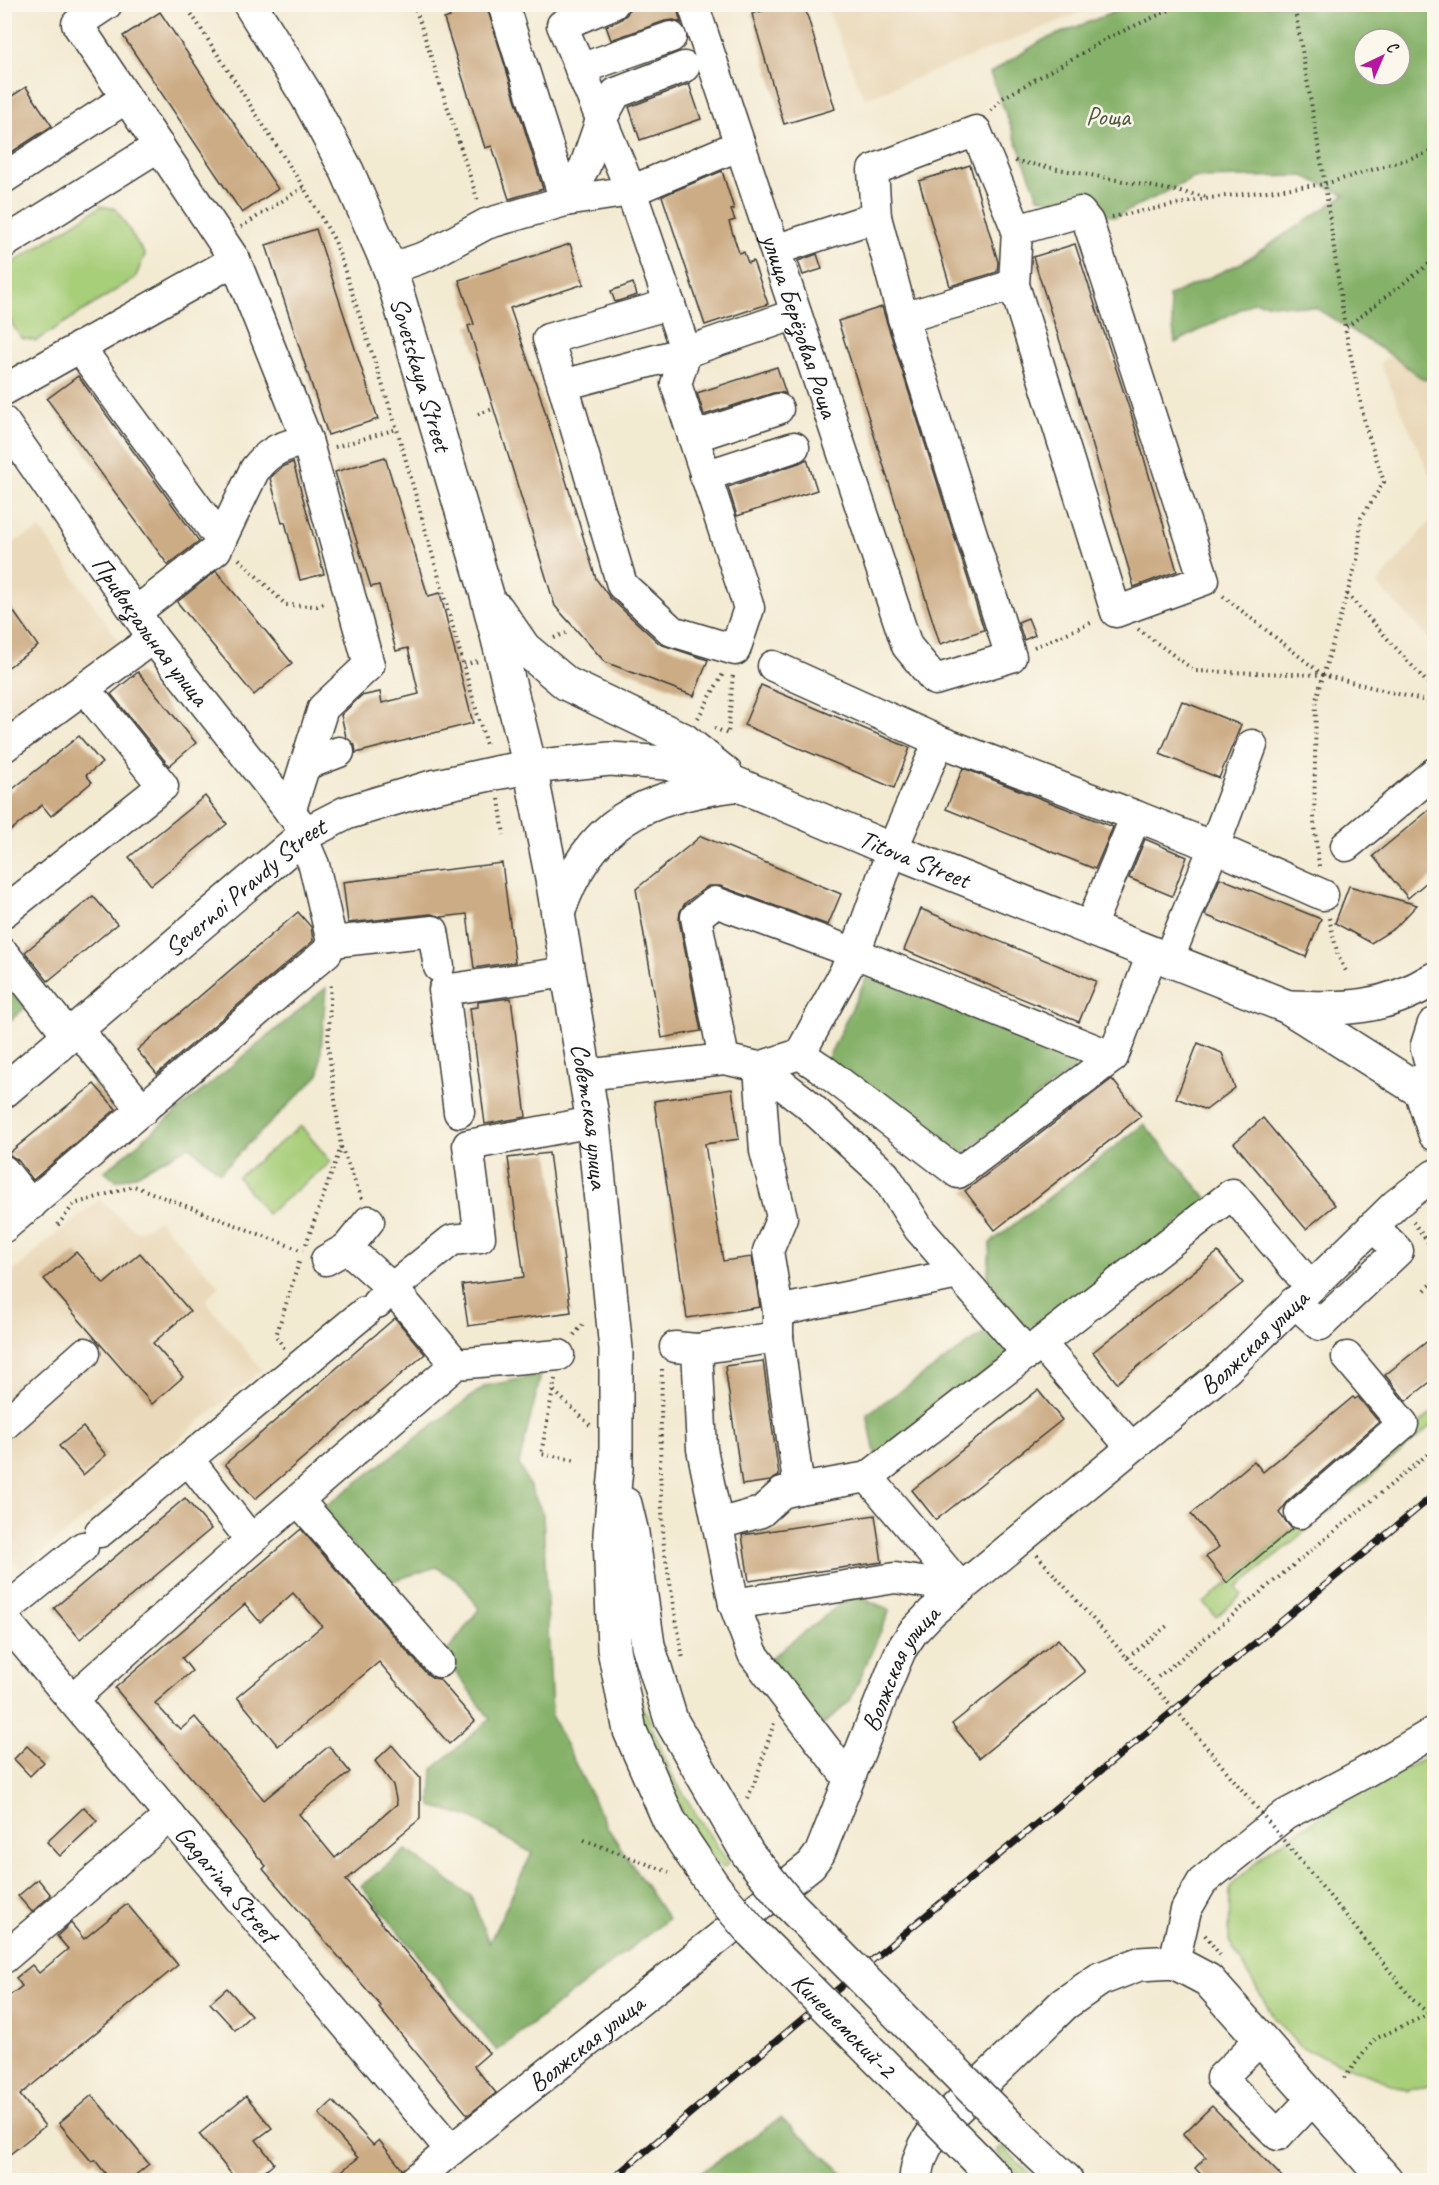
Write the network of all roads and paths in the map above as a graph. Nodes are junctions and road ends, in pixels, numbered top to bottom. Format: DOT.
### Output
graph roads {
  1 [pos="108,4"];
  2 [pos="186,4"];
  3 [pos="250,4"];
  4 [pos="414,4"];
  5 [pos="503,4"];
  6 [pos="613,4"];
  7 [pos="693,4"];
  8 [pos="1183,4"];
  9 [pos="1294,4"];
  10 [pos="559,15"];
  11 [pos="671,37"];
  12 [pos="684,68"];
  13 [pos="580,69"];
  14 [pos="126,98"];
  15 [pos="601,120"];
  16 [pos="982,144"];
  17 [pos="740,145"];
  18 [pos="159,146"];
  19 [pos="1434,152"];
  20 [pos="4,178"];
  21 [pos="1325,184"];
  22 [pos="304,187"];
  23 [pos="631,191"];
  24 [pos="1210,198"];
  25 [pos="565,201"];
  26 [pos="876,217"];
  27 [pos="1088,222"];
  28 [pos="486,224"];
  29 [pos="1017,230"];
  30 [pos="4,243"];
  31 [pos="228,250"];
  32 [pos="775,250"];
  33 [pos="1434,260"];
  34 [pos="390,269"];
  35 [pos="1014,285"];
  36 [pos="670,304"];
  37 [pos="796,314"];
  38 [pos="903,318"];
  39 [pos="1345,328"];
  40 [pos="80,348"];
  41 [pos="686,352"];
  42 [pos="563,385"];
  43 [pos="4,390"];
  44 [pos="494,409"];
  45 [pos="777,409"];
  46 [pos="478,414"];
  47 [pos="4,422"];
  48 [pos="398,429"];
  49 [pos="693,437"];
  50 [pos="309,447"];
  51 [pos="794,447"];
  52 [pos="705,476"];
  53 [pos="221,540"];
  54 [pos="1204,580"];
  55 [pos="348,591"];
  56 [pos="1347,594"];
  57 [pos="487,595"];
  58 [pos="136,611"];
  59 [pos="1116,612"];
  60 [pos="153,638"];
  61 [pos="735,650"];
  62 [pos="1011,657"];
  63 [pos="773,666"];
  64 [pos="1323,675"];
  65 [pos="1434,690"];
  66 [pos="97,704"];
  67 [pos="1434,704"];
  68 [pos="697,720"];
  69 [pos="728,734"];
  70 [pos="939,741"];
  71 [pos="1252,745"];
  72 [pos="4,747"];
  73 [pos="339,752"];
  74 [pos="305,765"];
  75 [pos="530,767"];
  76 [pos="495,773"];
  77 [pos="1434,774"];
  78 [pos="739,785"];
  79 [pos="1136,816"];
  80 [pos="300,827"];
  81 [pos="504,835"];
  82 [pos="1346,846"];
  83 [pos="1214,847"];
  84 [pos="892,850"];
  85 [pos="1323,895"];
  86 [pos="4,912"];
  87 [pos="558,913"];
  88 [pos="1089,929"];
  89 [pos="332,942"];
  90 [pos="855,953"];
  91 [pos="4,954"];
  92 [pos="1160,957"];
  93 [pos="439,968"];
  94 [pos="1346,971"];
  95 [pos="567,972"];
  96 [pos="1434,979"];
  97 [pos="1288,1007"];
  98 [pos="73,1032"];
  99 [pos="800,1054"];
  100 [pos="1113,1057"];
  101 [pos="724,1059"];
  102 [pos="759,1067"];
  103 [pos="1430,1068"];
  104 [pos="585,1075"];
  105 [pos="4,1091"];
  106 [pos="143,1110"];
  107 [pos="459,1112"];
  108 [pos="593,1122"];
  109 [pos="1434,1135"];
  110 [pos="341,1147"];
  111 [pos="4,1171"];
  112 [pos="1432,1173"];
  113 [pos="31,1205"];
  114 [pos="1411,1219"];
  115 [pos="369,1221"];
  116 [pos="58,1226"];
  117 [pos="1373,1226"];
  118 [pos="4,1227"];
  119 [pos="1434,1250"];
  120 [pos="325,1253"];
  121 [pos="958,1274"];
  122 [pos="1434,1282"];
  123 [pos="1425,1290"];
  124 [pos="1302,1294"];
  125 [pos="378,1301"];
  126 [pos="585,1322"];
  127 [pos="778,1324"];
  128 [pos="686,1348"];
  129 [pos="1034,1349"];
  130 [pos="85,1353"];
  131 [pos="559,1355"];
  132 [pos="1347,1358"];
  133 [pos="456,1364"];
  134 [pos="297,1369"];
  135 [pos="553,1390"];
  136 [pos="4,1425"];
  137 [pos="597,1432"];
  138 [pos="1131,1447"];
  139 [pos="1434,1449"];
  140 [pos="188,1459"];
  141 [pos="577,1460"];
  142 [pos="616,1468"];
  143 [pos="868,1477"];
  144 [pos="799,1489"];
  145 [pos="298,1500"];
  146 [pos="1300,1514"];
  147 [pos="718,1524"];
  148 [pos="1021,1537"];
  149 [pos="251,1540"];
  150 [pos="960,1588"];
  151 [pos="734,1604"];
  152 [pos="4,1611"];
  153 [pos="4,1619"];
  154 [pos="1168,1625"];
  155 [pos="1127,1658"];
  156 [pos="683,1660"];
  157 [pos="439,1662"];
  158 [pos="1158,1677"];
  159 [pos="783,1694"];
  160 [pos="72,1699"];
  161 [pos="1434,1732"];
  162 [pos="848,1778"];
  163 [pos="746,1799"];
  164 [pos="170,1816"];
  165 [pos="584,1840"];
  166 [pos="669,1872"];
  167 [pos="4,1958"];
  168 [pos="1174,1962"];
  169 [pos="1429,2014"];
  170 [pos="1434,2018"];
  171 [pos="1260,2040"];
  172 [pos="1344,2078"];
  173 [pos="1312,2099"];
  174 [pos="451,2150"];
  175 [pos="988,2170"];
  176 [pos="415,2181"];
  177 [pos="916,2181"];
  178 [pos="1066,2181"];
  179 [pos="1386,2181"];
  1 -- 14 [label="street"];
  2 -- 22 [label="path"];
  3 -- 34 [label="main road, Sovetskaya Street"];
  4 -- 28 [label="path"];
  5 -- 25 [label="street"];
  6 -- 10 [label="street"];
  7 -- 17 [label="street, улица Берёзовая Роща"];
  8 -- 16 [label="path"];
  9 -- 21 [label="path"];
  10 -- 13 [label="street"];
  11 -- 13 [label="street"];
  12 -- 15 [label="street"];
  13 -- 15 [label="street"];
  14 -- 18 [label="street"];
  14 -- 20 [label="street"];
  15 -- 23 [label="street"];
  15 -- 25 [label="street"];
  16 -- 24 [label="path"];
  16 -- 26 [label="street"];
  16 -- 29 [label="street"];
  17 -- 23 [label="street"];
  17 -- 32 [label="street, улица Берёзовая Роща"];
  18 -- 30 [label="street"];
  18 -- 31 [label="street"];
  19 -- 21 [label="path"];
  21 -- 24 [label="path"];
  21 -- 39 [label="path"];
  22 -- 31 [label="path"];
  22 -- 48 [label="path"];
  23 -- 25 [label="street"];
  23 -- 36 [label="street"];
  24 -- 27 [label="path"];
  25 -- 28 [label="street"];
  26 -- 32 [label="street"];
  26 -- 38 [label="street"];
  27 -- 29 [label="street"];
  27 -- 54 [label="street"];
  28 -- 34 [label="street"];
  29 -- 35 [label="street"];
  31 -- 40 [label="street"];
  31 -- 50 [label="street"];
  32 -- 37 [label="street, улица Берёзовая Роща"];
  33 -- 39 [label="path"];
  34 -- 57 [label="main road, Sovetskaya Street"];
  35 -- 38 [label="street"];
  35 -- 59 [label="street"];
  36 -- 41 [label="street"];
  36 -- 42 [label="street"];
  37 -- 41 [label="street"];
  37 -- 62 [label="street, улица Берёзовая Роща"];
  38 -- 62 [label="street"];
  39 -- 56 [label="path"];
  40 -- 43 [label="street"];
  40 -- 53 [label="street"];
  41 -- 42 [label="street"];
  41 -- 49 [label="street"];
  42 -- 61 [label="street"];
  44 -- 46 [label="path"];
  45 -- 49 [label="street"];
  47 -- 58 [label="street, Привокзальная улица"];
  48 -- 50 [label="path"];
  48 -- 76 [label="path"];
  49 -- 52 [label="street"];
  50 -- 53 [label="street"];
  50 -- 55 [label="street"];
  51 -- 52 [label="street"];
  52 -- 61 [label="street"];
  53 -- 55 [label="path"];
  53 -- 58 [label="street"];
  54 -- 59 [label="street"];
  54 -- 64 [label="path"];
  55 -- 74 [label="street"];
  56 -- 64 [label="path"];
  56 -- 65 [label="path"];
  57 -- 75 [label="main road, Sovetskaya Street"];
  57 -- 78 [label="main road"];
  58 -- 60 [label="street, Привокзальная улица"];
  59 -- 62 [label="path"];
  59 -- 64 [label="path"];
  60 -- 72 [label="street"];
  60 -- 80 [label="street, Привокзальная улица"];
  61 -- 68 [label="path"];
  61 -- 69 [label="path"];
  63 -- 70 [label="street"];
  64 -- 67 [label="path"];
  64 -- 85 [label="path"];
  66 -- 86 [label="street"];
  70 -- 79 [label="street"];
  70 -- 84 [label="street"];
  71 -- 83 [label="street"];
  73 -- 74 [label="street"];
  74 -- 80 [label="street"];
  75 -- 76 [label="main road, Severnoi Pravdy Street"];
  75 -- 78 [label="main road, Titova Street"];
  75 -- 87 [label="main road, Советская улица"];
  76 -- 80 [label="main road, Severnoi Pravdy Street"];
  76 -- 81 [label="path"];
  77 -- 82 [label="street"];
  78 -- 84 [label="main road, Titova Street"];
  78 -- 87 [label="main road"];
  79 -- 83 [label="street"];
  79 -- 88 [label="street"];
  80 -- 89 [label="street, Привокзальная улица"];
  80 -- 98 [label="main road, Severnoi Pravdy Street"];
  83 -- 85 [label="street"];
  83 -- 92 [label="street"];
  84 -- 88 [label="main road, Titova Street"];
  84 -- 90 [label="street"];
  85 -- 94 [label="path"];
  87 -- 95 [label="main road, Советская улица"];
  88 -- 92 [label="main road, Titova Street"];
  89 -- 93 [label="street"];
  89 -- 106 [label="street"];
  89 -- 110 [label="path"];
  90 -- 99 [label="street"];
  90 -- 100 [label="street"];
  90 -- 101 [label="street"];
  91 -- 98 [label="street"];
  92 -- 97 [label="main road, Titova Street"];
  92 -- 100 [label="street"];
  95 -- 104 [label="main road, Советская улица"];
  95 -- 107 [label="street"];
  96 -- 97 [label="main road"];
  97 -- 103 [label="main road"];
  98 -- 105 [label="main road, Severnoi Pravdy Street"];
  98 -- 106 [label="street"];
  99 -- 100 [label="street"];
  99 -- 102 [label="street"];
  101 -- 102 [label="street"];
  101 -- 104 [label="street"];
  102 -- 121 [label="street"];
  102 -- 127 [label="street"];
  103 -- 109 [label="street"];
  104 -- 108 [label="main road, Советская улица"];
  106 -- 113 [label="street"];
  108 -- 125 [label="street"];
  108 -- 142 [label="main road, Советская улица"];
  110 -- 115 [label="path"];
  110 -- 120 [label="path"];
  111 -- 113 [label="street"];
  112 -- 117 [label="street, Волжская улица"];
  113 -- 118 [label="street"];
  114 -- 119 [label="path"];
  115 -- 120 [label="street"];
  116 -- 120 [label="path"];
  117 -- 124 [label="street, Волжская улица"];
  117 -- 124 [label="street"];
  120 -- 125 [label="street"];
  120 -- 134 [label="path"];
  121 -- 127 [label="street"];
  121 -- 129 [label="street"];
  122 -- 123 [label="path"];
  124 -- 129 [label="street"];
  124 -- 138 [label="street, Волжская улица"];
  125 -- 133 [label="street"];
  125 -- 134 [label="street"];
  126 -- 131 [label="path"];
  127 -- 128 [label="street"];
  127 -- 144 [label="street"];
  128 -- 147 [label="street"];
  128 -- 156 [label="path"];
  129 -- 138 [label="street"];
  129 -- 143 [label="street"];
  130 -- 136 [label="street"];
  131 -- 133 [label="street"];
  131 -- 135 [label="path"];
  132 -- 146 [label="street"];
  133 -- 145 [label="street"];
  134 -- 140 [label="street"];
  135 -- 137 [label="path"];
  135 -- 141 [label="path"];
  138 -- 148 [label="street, Волжская улица"];
  139 -- 158 [label="path"];
  140 -- 149 [label="street"];
  140 -- 152 [label="street"];
  142 -- 175 [label="main road, Кинешемский-2, bridge"];
  142 -- 178 [label="main road, Кинешемский-2, bridge"];
  143 -- 144 [label="street"];
  143 -- 150 [label="street"];
  144 -- 147 [label="street"];
  145 -- 149 [label="street"];
  145 -- 157 [label="street"];
  147 -- 151 [label="street"];
  148 -- 150 [label="street, Волжская улица"];
  148 -- 155 [label="path"];
  149 -- 160 [label="street"];
  150 -- 151 [label="street"];
  150 -- 162 [label="street, Волжская улица"];
  151 -- 159 [label="street"];
  153 -- 160 [label="street, Gagarina Street"];
  154 -- 155 [label="path"];
  155 -- 169 [label="path, bridge"];
  159 -- 162 [label="street"];
  159 -- 163 [label="path"];
  160 -- 164 [label="street, Gagarina Street"];
  161 -- 168 [label="street"];
  162 -- 174 [label="street, Волжская улица"];
  164 -- 167 [label="street"];
  164 -- 174 [label="street, Gagarina Street"];
  165 -- 166 [label="path"];
  168 -- 171 [label="main road"];
  168 -- 177 [label="main road"];
  169 -- 170 [label="path"];
  169 -- 172 [label="path"];
  171 -- 173 [label="main road"];
  171 -- 173 [label="street"];
  173 -- 179 [label="main road"];
  174 -- 176 [label="street, Волжская улица"];
}
